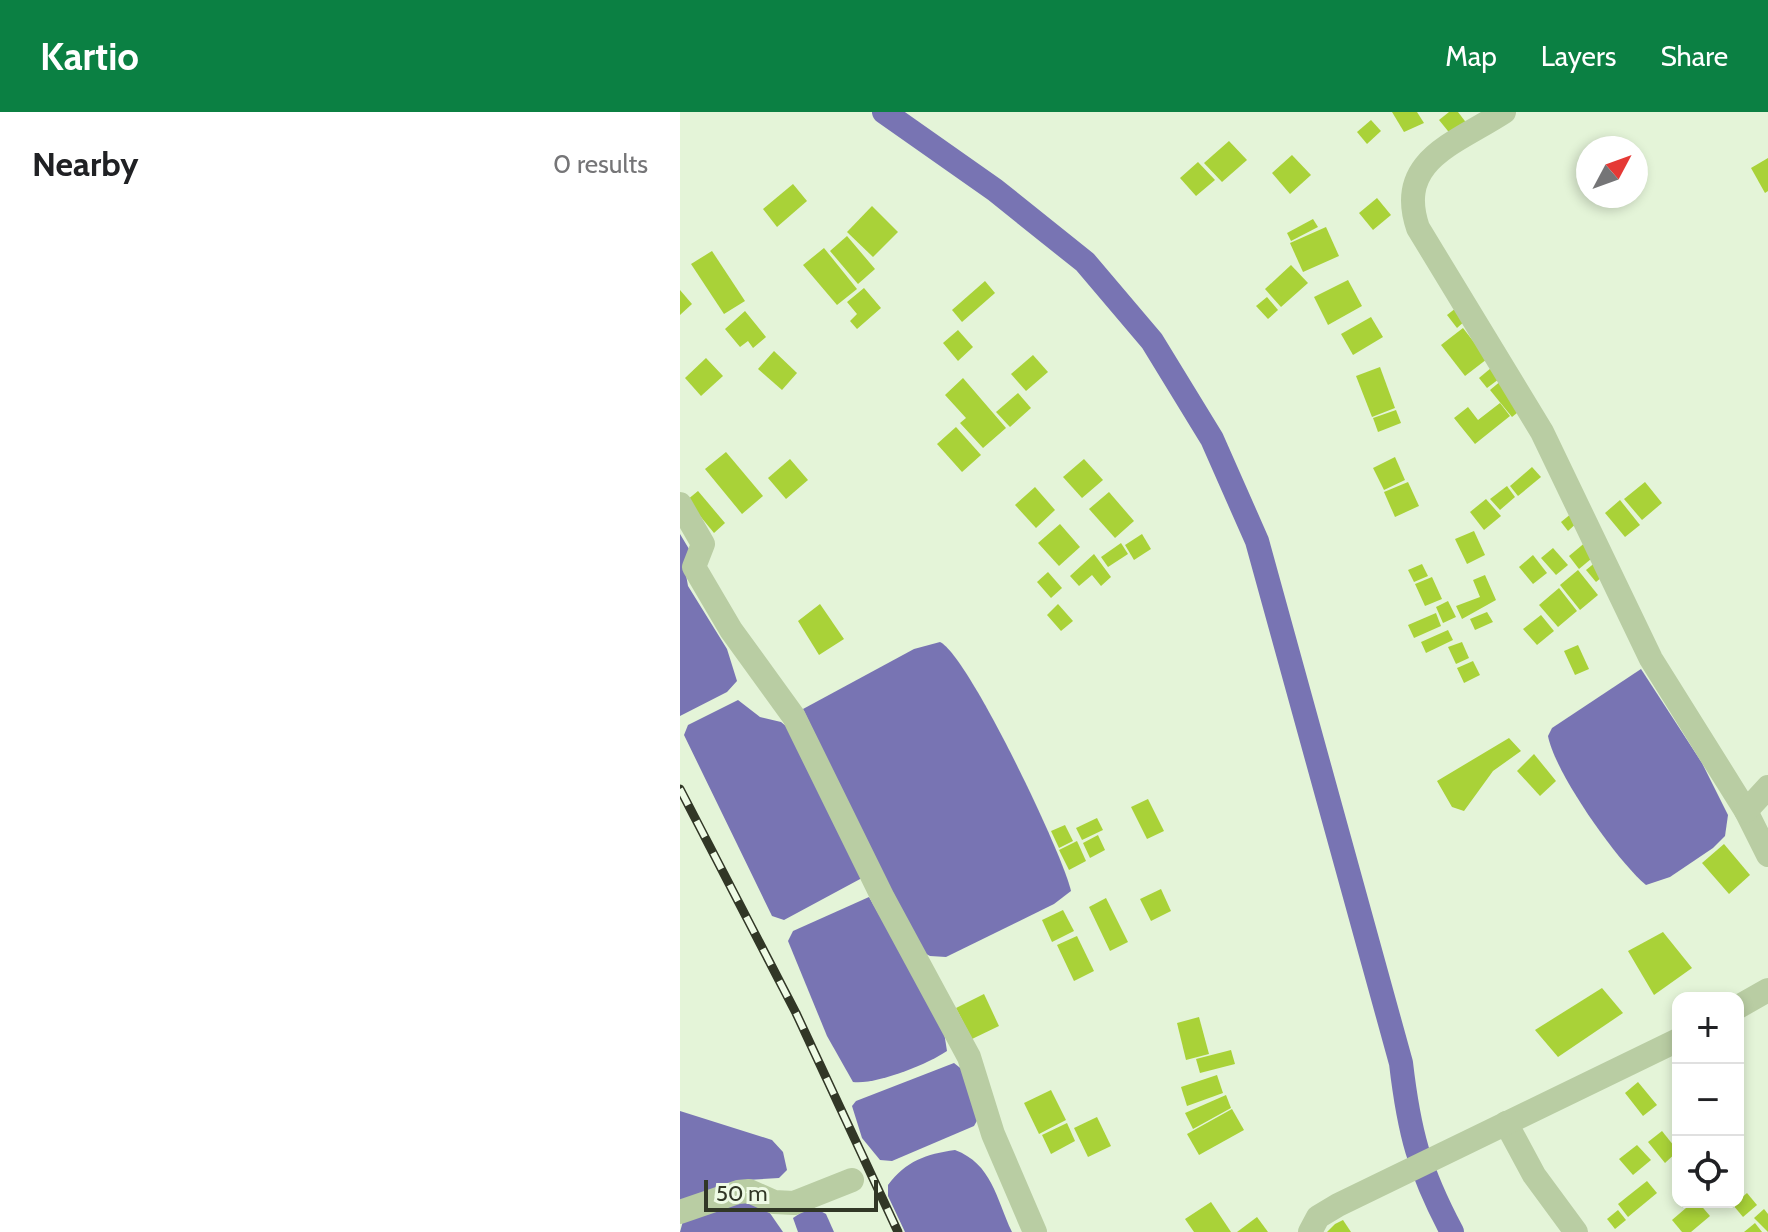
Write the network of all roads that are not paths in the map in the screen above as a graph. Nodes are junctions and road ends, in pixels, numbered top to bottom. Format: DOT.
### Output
graph roads {
  1 [pos="1504,112"];
  2 [pos="680,504"];
  3 [pos="1768,787"];
  4 [pos="1746,811"];
  5 [pos="1768,855"];
  6 [pos="1768,990"];
  7 [pos="1744,1004"];
  8 [pos="1672,1043"];
  9 [pos="1497,1128"];
  10 [pos="852,1180"];
  11 [pos="680,1212"];
  12 [pos="1035,1232"];
  13 [pos="1310,1232"];
  14 [pos="1576,1232"];
  1 -- 4 [label="street"];
  2 -- 12 [label="street"];
  3 -- 4 [label="street"];
  4 -- 5 [label="street"];
  6 -- 7 [label="street"];
  8 -- 9 [label="street"];
  9 -- 13 [label="street"];
  9 -- 14 [label="street"];
  10 -- 11 [label="street"];
}
